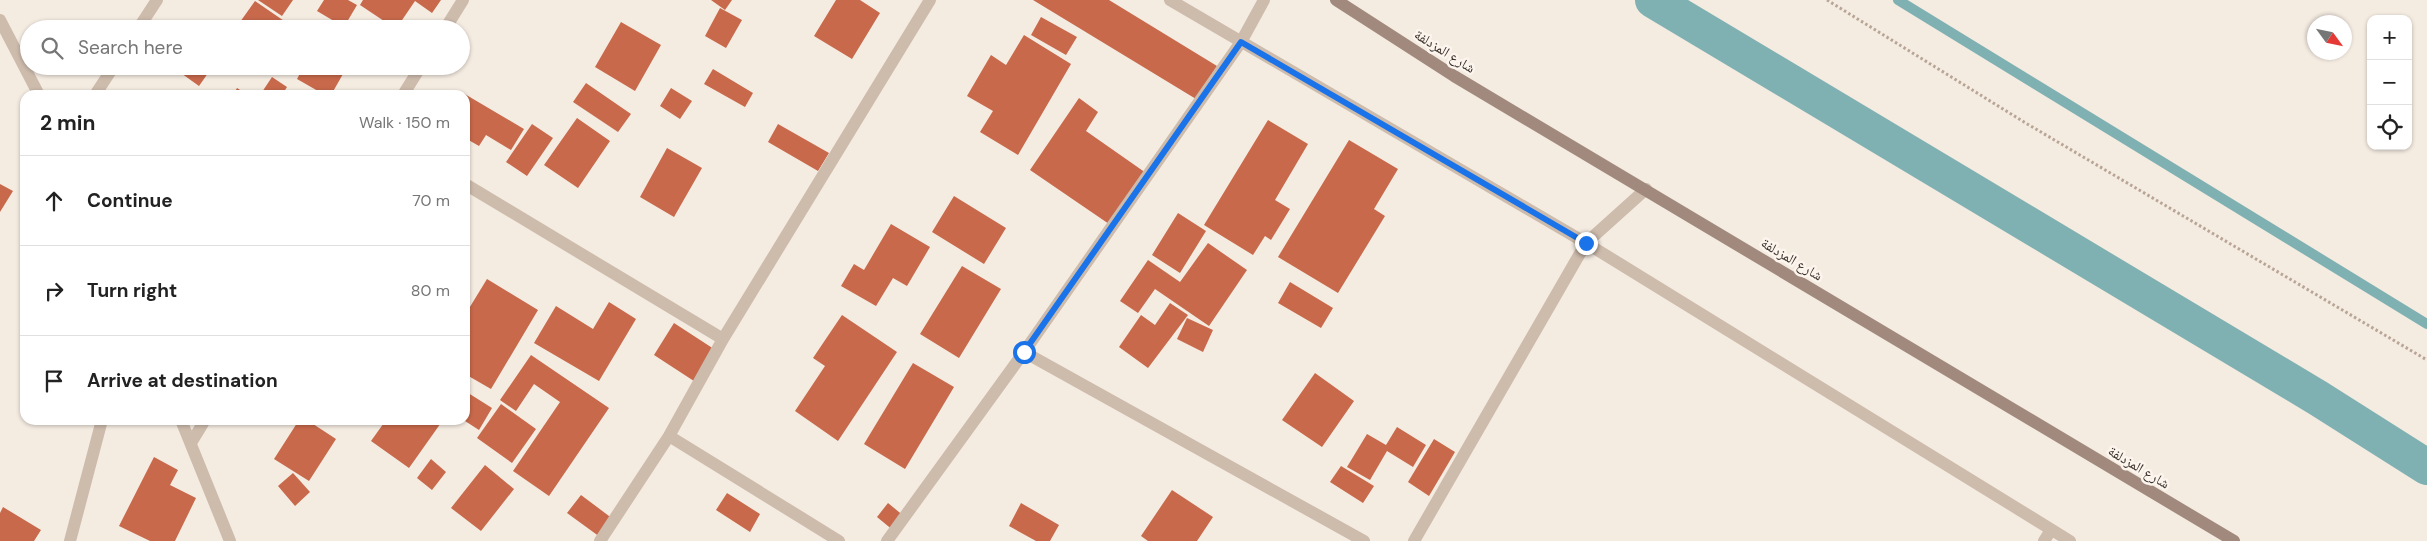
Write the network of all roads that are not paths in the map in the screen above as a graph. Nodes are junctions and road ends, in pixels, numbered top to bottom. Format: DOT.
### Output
graph roads {
  1 [pos="157,0"];
  2 [pos="463,0"];
  3 [pos="930,0"];
  4 [pos="1170,0"];
  5 [pos="1264,0"];
  6 [pos="1336,0"];
  7 [pos="0,20"];
  8 [pos="144,20"];
  9 [pos="451,20"];
  10 [pos="1241,42"];
  11 [pos="20,58"];
  12 [pos="29,75"];
  13 [pos="108,75"];
  14 [pos="415,75"];
  15 [pos="36,90"];
  16 [pos="98,90"];
  17 [pos="406,90"];
  18 [pos="470,187"];
  19 [pos="1646,189"];
  20 [pos="1586,243"];
  21 [pos="723,340"];
  22 [pos="1024,352"];
  23 [pos="101,425"];
  24 [pos="183,425"];
  25 [pos="202,425"];
  26 [pos="669,436"];
  27 [pos="191,443"];
  28 [pos="2048,536"];
  29 [pos="70,541"];
  30 [pos="230,541"];
  31 [pos="600,541"];
  32 [pos="839,541"];
  33 [pos="886,541"];
  34 [pos="1364,541"];
  35 [pos="1414,541"];
  36 [pos="2070,541"];
  37 [pos="2234,541"];
  1 -- 8 [label="street"];
  2 -- 9 [label="street"];
  3 -- 21 [label="street"];
  4 -- 10 [label="street"];
  5 -- 10 [label="street"];
  6 -- 19 [label="street, شارع المزدلفة"];
  7 -- 11 [label="street"];
  10 -- 20 [label="street"];
  10 -- 22 [label="street"];
  12 -- 15 [label="street"];
  13 -- 16 [label="street"];
  14 -- 17 [label="street"];
  18 -- 21 [label="street"];
  19 -- 20 [label="street"];
  19 -- 37 [label="street, شارع المزدلفة"];
  20 -- 28 [label="street"];
  20 -- 35 [label="street"];
  21 -- 26 [label="street"];
  22 -- 33 [label="street"];
  22 -- 34 [label="street"];
  23 -- 29 [label="street"];
  24 -- 27 [label="street"];
  25 -- 27 [label="street"];
  26 -- 31 [label="street"];
  26 -- 32 [label="street"];
  27 -- 30 [label="street"];
  28 -- 36 [label="street"];
}
